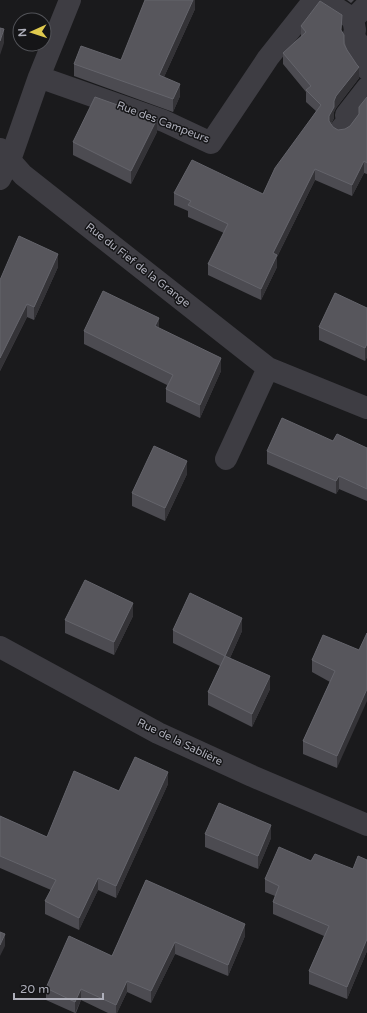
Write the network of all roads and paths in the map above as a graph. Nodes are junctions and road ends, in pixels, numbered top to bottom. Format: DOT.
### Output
graph roads {
  1 [pos="70,0"];
  2 [pos="314,0"];
  3 [pos="324,0"];
  4 [pos="360,12"];
  5 [pos="367,69"];
  6 [pos="39,77"];
  7 [pos="367,88"];
  8 [pos="341,129"];
  9 [pos="3,163"];
  10 [pos="268,368"];
  11 [pos="367,408"];
  12 [pos="226,459"];
  13 [pos="0,646"];
  14 [pos="367,824"];
  1 -- 6 [label="street"];
  2 -- 6 [label="street, Rue des Campeurs"];
  3 -- 4 [label="street"];
  4 -- 5 [label="street"];
  6 -- 9 [label="street"];
  7 -- 8 [label="street"];
  9 -- 10 [label="street, Rue du Fief de la Grange"];
  10 -- 11 [label="street, Rue du Fief de la Grange"];
  10 -- 12 [label="street"];
  13 -- 14 [label="street, Rue de la Sablière"];
}
